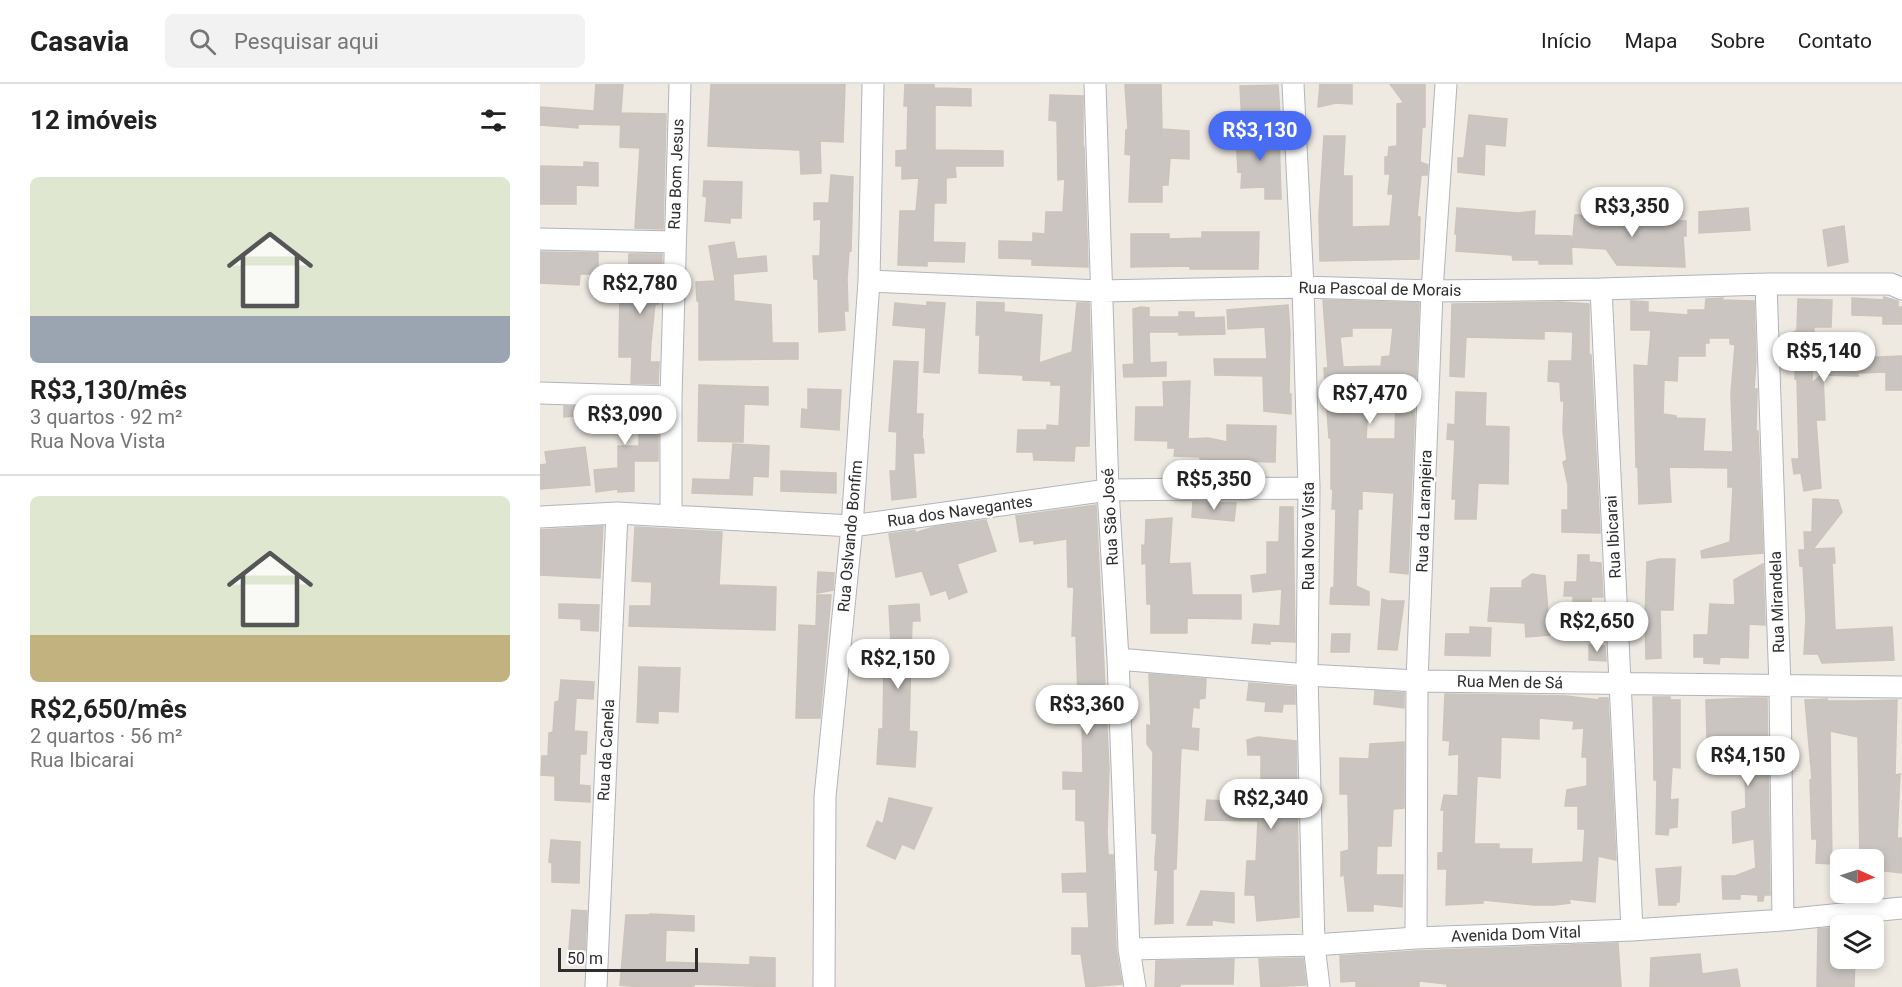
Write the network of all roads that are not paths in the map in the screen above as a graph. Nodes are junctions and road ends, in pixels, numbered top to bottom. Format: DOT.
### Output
graph roads {
  1 [pos="680,84"];
  2 [pos="873,84"];
  3 [pos="1095,84"];
  4 [pos="1293,84"];
  5 [pos="1446,84"];
  6 [pos="540,239"];
  7 [pos="674,242"];
  8 [pos="869,281"];
  9 [pos="1766,284"];
  10 [pos="1896,286"];
  11 [pos="1303,287"];
  12 [pos="1601,289"];
  13 [pos="1100,291"];
  14 [pos="1432,291"];
  15 [pos="540,393"];
  16 [pos="671,397"];
  17 [pos="1309,489"];
  18 [pos="1108,490"];
  19 [pos="617,513"];
  20 [pos="672,515"];
  21 [pos="540,517"];
  22 [pos="852,526"];
  23 [pos="1118,659"];
  24 [pos="1307,675"];
  25 [pos="1417,681"];
  26 [pos="1620,684"];
  27 [pos="1780,687"];
  28 [pos="1902,687"];
  29 [pos="1902,908"];
  30 [pos="1783,920"];
  31 [pos="1632,930"];
  32 [pos="1416,938"];
  33 [pos="1314,945"];
  34 [pos="1129,949"];
  35 [pos="596,987"];
  36 [pos="824,987"];
  37 [pos="1135,987"];
  38 [pos="1319,987"];
  1 -- 7 [label="street, Rua Bom Jesus"];
  2 -- 8 [label="street, Rua Oslvando Bonfim"];
  3 -- 13 [label="street, Rua São José"];
  4 -- 11 [label="street, Rua Nova Vista"];
  5 -- 14 [label="street, Rua da Laranjeira"];
  6 -- 7 [label="street"];
  7 -- 16 [label="street, Rua Bom Jesus"];
  8 -- 13 [label="street, Rua Pascoal de Morais"];
  8 -- 22 [label="street, Rua Oslvando Bonfim"];
  9 -- 10 [label="street, Rua Pascoal de Morais"];
  9 -- 12 [label="street, Rua Pascoal de Morais"];
  9 -- 27 [label="street, Rua Mirandela"];
  11 -- 13 [label="street, Rua Pascoal de Morais"];
  11 -- 14 [label="street, Rua Pascoal de Morais"];
  11 -- 17 [label="street, Rua Nova Vista"];
  12 -- 14 [label="street, Rua Pascoal de Morais"];
  12 -- 26 [label="street, Rua Ibicarai"];
  13 -- 18 [label="street, Rua São José"];
  14 -- 25 [label="street, Rua da Laranjeira"];
  15 -- 16 [label="street"];
  16 -- 20 [label="street, Rua Bom Jesus"];
  17 -- 18 [label="street, Rua dos Navegantes"];
  17 -- 24 [label="street, Rua Nova Vista"];
  18 -- 22 [label="street, Rua dos Navegantes"];
  18 -- 23 [label="street, Rua São José"];
  19 -- 20 [label="street, Rua dos Navegantes"];
  19 -- 21 [label="street, Rua dos Navegantes"];
  19 -- 35 [label="street, Rua da Canela"];
  20 -- 22 [label="street, Rua dos Navegantes"];
  22 -- 36 [label="street, Rua Oslvando Bonfim"];
  23 -- 24 [label="street, Rua Men de Sá"];
  23 -- 34 [label="street, Rua São José"];
  24 -- 25 [label="street, Rua Men de Sá"];
  24 -- 33 [label="street, Rua Nova Vista"];
  25 -- 26 [label="street, Rua Men de Sá"];
  25 -- 32 [label="street, Rua da Laranjeira"];
  26 -- 27 [label="street, Rua Men de Sá"];
  26 -- 31 [label="street, Rua Ibicarai"];
  27 -- 28 [label="street, Rua Men de Sá"];
  27 -- 30 [label="street, Rua Mirandela"];
  29 -- 30 [label="street, Avenida Dom Vital"];
  30 -- 31 [label="street, Avenida Dom Vital"];
  31 -- 32 [label="street, Avenida Dom Vital"];
  32 -- 33 [label="street, Avenida Dom Vital"];
  33 -- 34 [label="street, Avenida Dom Vital"];
  33 -- 38 [label="street, Rua Nova Vista"];
  34 -- 37 [label="street, Rua São José"];
}
